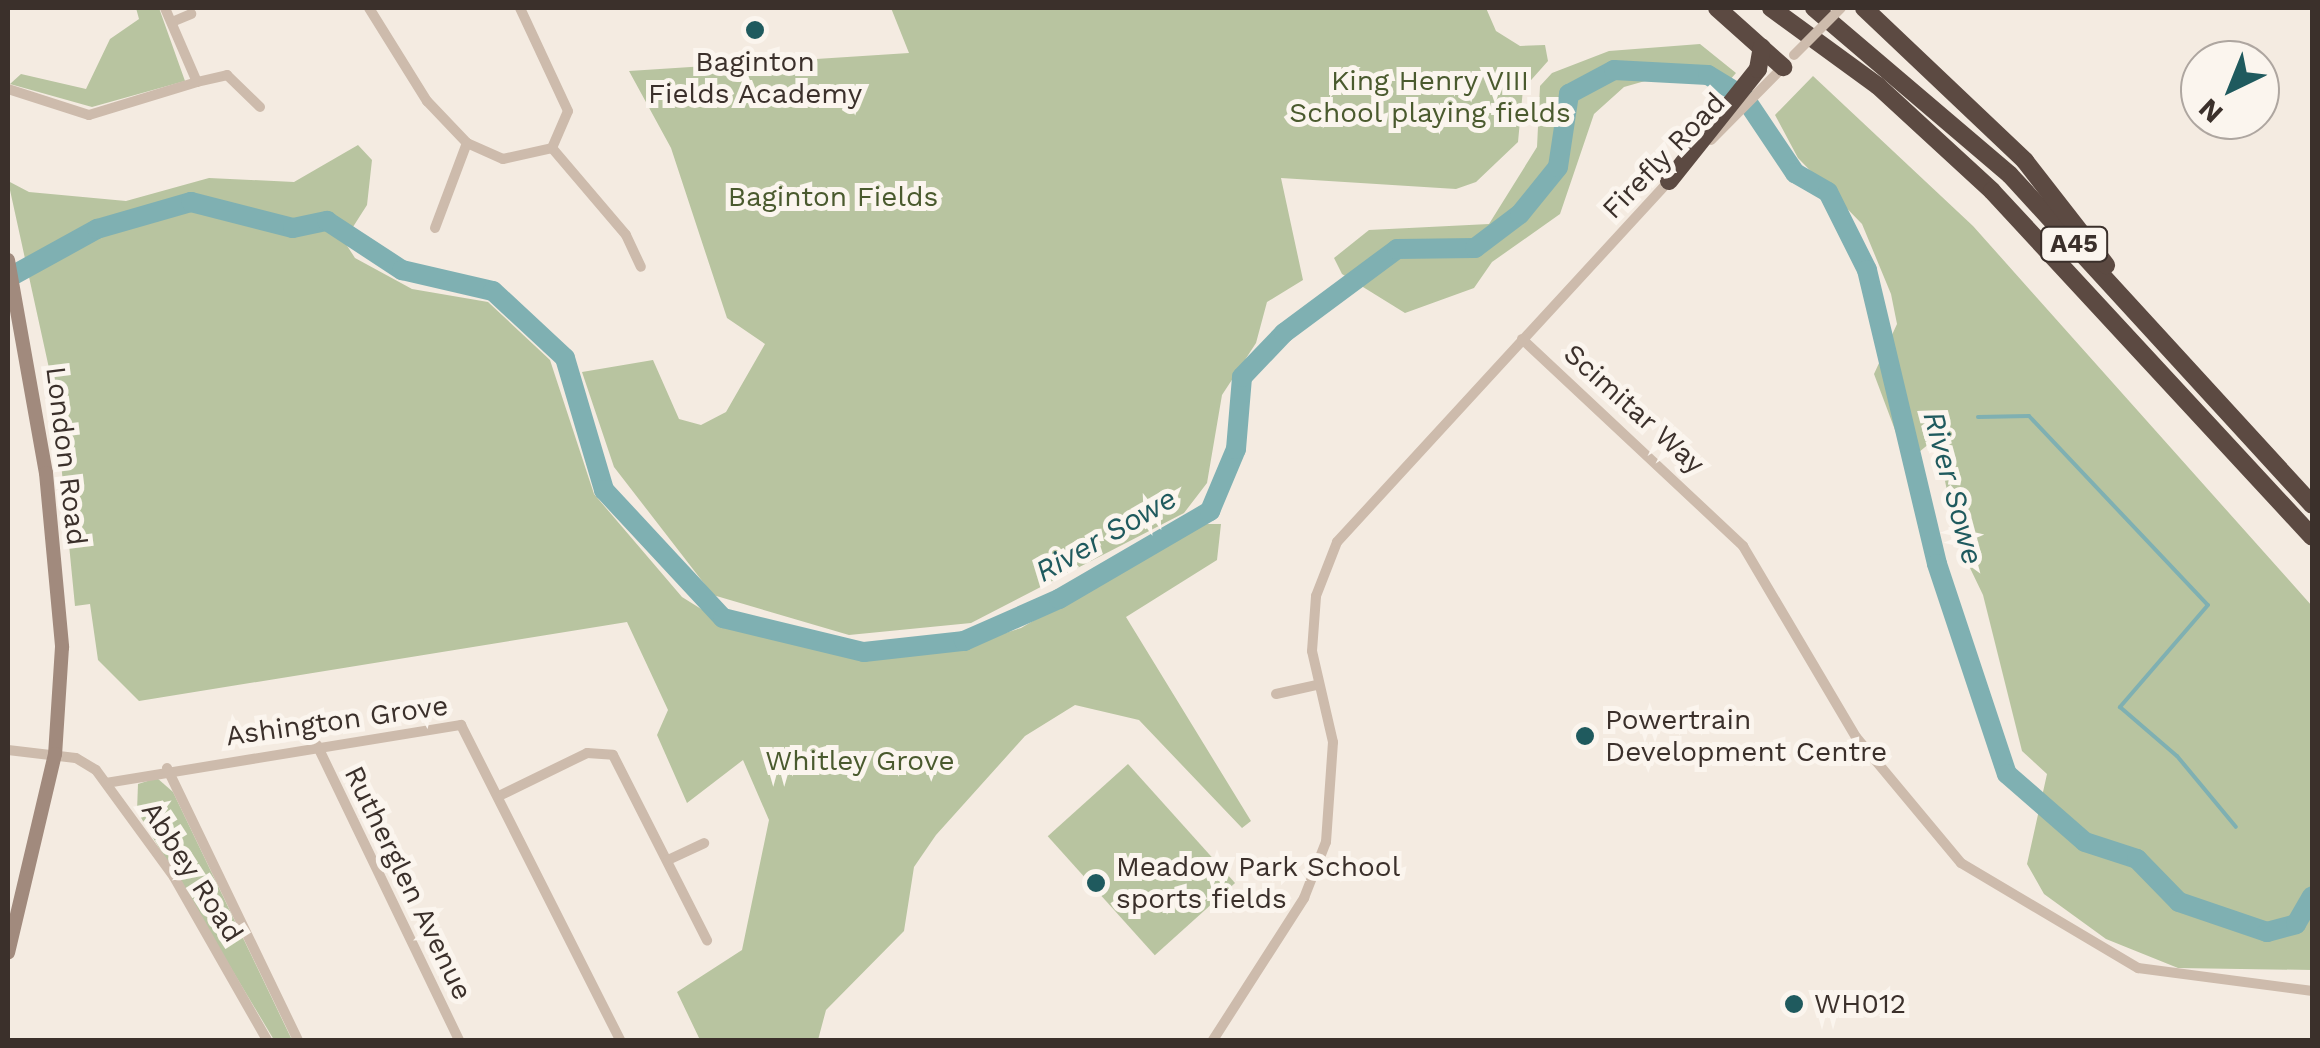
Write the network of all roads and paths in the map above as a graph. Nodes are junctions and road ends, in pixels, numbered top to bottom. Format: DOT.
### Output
graph roads {
  1 [pos="165,8"];
  2 [pos="369,8"];
  3 [pos="520,8"];
  4 [pos="1717,8"];
  5 [pos="1771,8"];
  6 [pos="1814,8"];
  7 [pos="1841,8"];
  8 [pos="1864,8"];
  9 [pos="191,14"];
  10 [pos="172,22"];
  11 [pos="1776,68"];
  12 [pos="196,82"];
  13 [pos="8,89"];
  14 [pos="260,107"];
  15 [pos="468,143"];
  16 [pos="552,148"];
  17 [pos="1669,181"];
  18 [pos="435,228"];
  19 [pos="8,260"];
  20 [pos="641,267"];
  21 [pos="2150,328"];
  22 [pos="1522,339"];
  23 [pos="2312,504"];
  24 [pos="2312,536"];
  25 [pos="1317,684"];
  26 [pos="1276,694"];
  27 [pos="317,745"];
  28 [pos="8,750"];
  29 [pos="55,754"];
  30 [pos="167,768"];
  31 [pos="106,783"];
  32 [pos="501,795"];
  33 [pos="704,842"];
  34 [pos="668,860"];
  35 [pos="707,940"];
  36 [pos="8,953"];
  37 [pos="2312,991"];
  38 [pos="267,1040"];
  39 [pos="298,1040"];
  40 [pos="459,1040"];
  41 [pos="620,1040"];
  42 [pos="1214,1040"];
  1 -- 10 [label="street"];
  2 -- 15 [label="street"];
  3 -- 16 [label="street"];
  4 -- 11 [label="highway"];
  5 -- 24 [label="highway, A45"];
  6 -- 21 [label="highway, A45"];
  7 -- 11 [label="street, bridge"];
  8 -- 21 [label="highway"];
  9 -- 10 [label="street"];
  10 -- 12 [label="street"];
  11 -- 17 [label="highway"];
  12 -- 13 [label="street"];
  12 -- 14 [label="street"];
  15 -- 16 [label="street"];
  15 -- 18 [label="street"];
  16 -- 20 [label="street"];
  17 -- 22 [label="street, Firefly Road"];
  19 -- 29 [label="main road, London Road"];
  21 -- 23 [label="highway, A45"];
  22 -- 25 [label="street"];
  22 -- 37 [label="street, Scimitar Way"];
  25 -- 26 [label="street"];
  25 -- 42 [label="street"];
  27 -- 30 [label="street, Ashington Grove"];
  27 -- 32 [label="street, Ashington Grove"];
  27 -- 40 [label="street, Rutherglen Avenue"];
  28 -- 29 [label="street"];
  29 -- 31 [label="street, Abbey Road"];
  29 -- 36 [label="main road, London Road"];
  30 -- 31 [label="street, Ashington Grove"];
  30 -- 39 [label="street, Abbey Road"];
  31 -- 38 [label="street, Abbey Road"];
  32 -- 34 [label="street"];
  32 -- 41 [label="street, Ashington Grove"];
  33 -- 34 [label="street"];
  34 -- 35 [label="street"];
}
